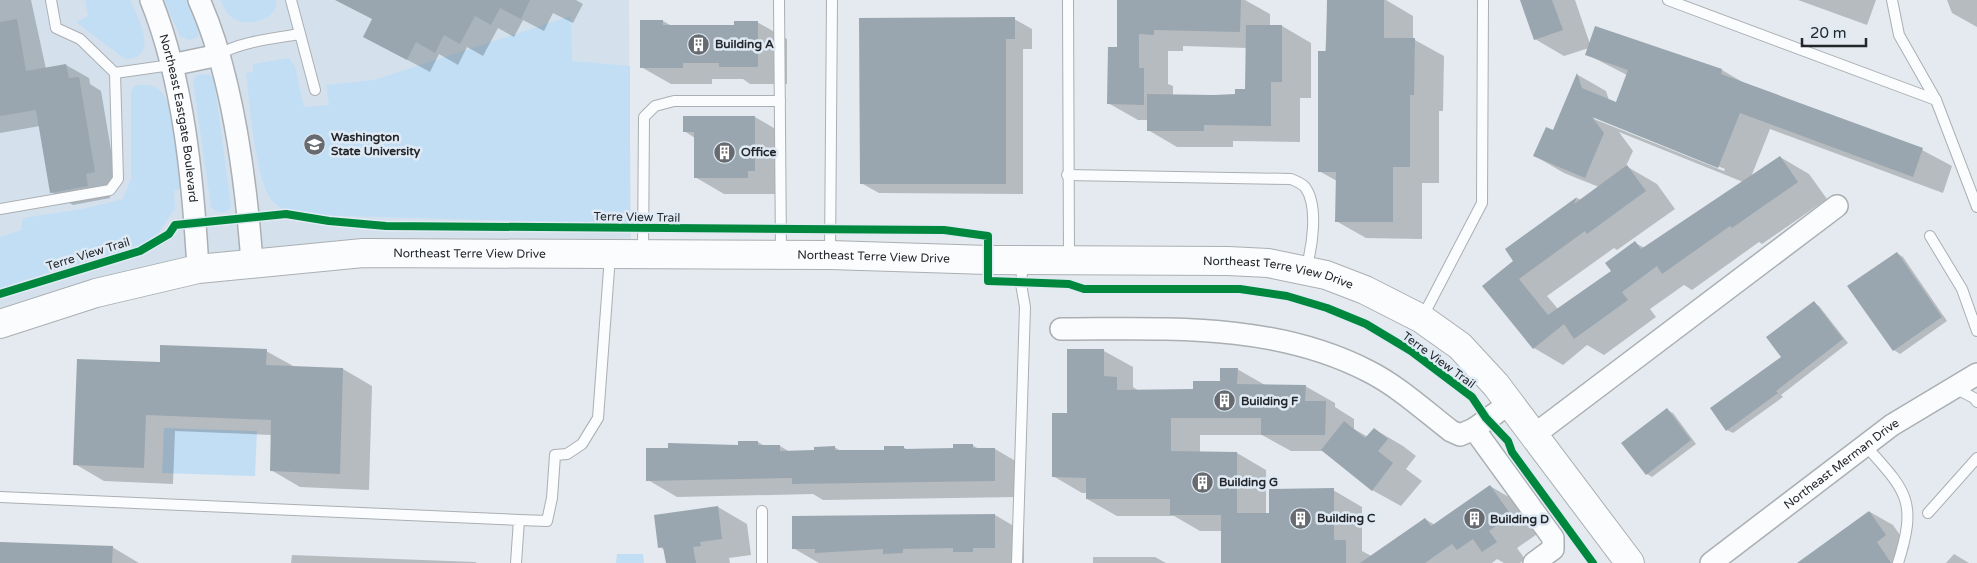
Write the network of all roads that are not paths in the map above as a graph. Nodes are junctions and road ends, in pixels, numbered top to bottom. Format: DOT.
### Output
graph roads {
  1 [pos="51,0"];
  2 [pos="151,0"];
  3 [pos="199,0"];
  4 [pos="291,0"];
  5 [pos="779,0"];
  6 [pos="832,0"];
  7 [pos="1068,0"];
  8 [pos="1483,0"];
  9 [pos="1668,0"];
  10 [pos="1892,0"];
  11 [pos="300,34"];
  12 [pos="219,55"];
  13 [pos="171,65"];
  14 [pos="115,73"];
  15 [pos="315,90"];
  16 [pos="1936,100"];
  17 [pos="780,101"];
  18 [pos="1067,175"];
  19 [pos="1836,206"];
  20 [pos="1977,207"];
  21 [pos="0,209"];
  22 [pos="1930,236"];
  23 [pos="643,254"];
  24 [pos="610,255"];
  25 [pos="781,255"];
  26 [pos="830,255"];
  27 [pos="1023,260"];
  28 [pos="1069,260"];
  29 [pos="252,262"];
  30 [pos="198,269"];
  31 [pos="1306,270"];
  32 [pos="1422,319"];
  33 [pos="0,324"];
  34 [pos="1061,328"];
  35 [pos="1977,332"];
  36 [pos="1977,374"];
  37 [pos="1953,387"];
  38 [pos="1977,402"];
  39 [pos="1510,403"];
  40 [pos="1474,429"];
  41 [pos="1534,435"];
  42 [pos="1865,445"];
  43 [pos="1977,458"];
  44 [pos="0,497"];
  45 [pos="762,511"];
  46 [pos="1928,513"];
  47 [pos="519,520"];
  48 [pos="516,563"];
  49 [pos="762,563"];
  50 [pos="1017,563"];
  51 [pos="1534,563"];
  52 [pos="1630,563"];
  53 [pos="1711,563"];
  54 [pos="1898,563"];
  1 -- 14 [label="lane"];
  2 -- 13 [label="street, Northeast Eastgate Boulevard"];
  3 -- 12 [label="street"];
  4 -- 11 [label="lane"];
  5 -- 17 [label="lane"];
  6 -- 26 [label="lane"];
  7 -- 18 [label="lane"];
  8 -- 32 [label="lane"];
  9 -- 16 [label="lane"];
  10 -- 16 [label="lane"];
  11 -- 12 [label="lane"];
  11 -- 15 [label="lane"];
  12 -- 13 [label="street"];
  12 -- 29 [label="street"];
  13 -- 14 [label="lane"];
  13 -- 30 [label="street, Northeast Eastgate Boulevard"];
  14 -- 21 [label="lane"];
  16 -- 20 [label="lane"];
  17 -- 23 [label="lane"];
  17 -- 25 [label="lane"];
  18 -- 28 [label="lane"];
  18 -- 31 [label="lane"];
  19 -- 41 [label="street"];
  22 -- 35 [label="lane"];
  23 -- 24 [label="main road, Northeast Terre View Drive"];
  23 -- 25 [label="main road, Northeast Terre View Drive"];
  24 -- 29 [label="main road, Northeast Terre View Drive"];
  24 -- 47 [label="lane"];
  25 -- 26 [label="main road, Northeast Terre View Drive"];
  26 -- 27 [label="main road, Northeast Terre View Drive"];
  27 -- 28 [label="main road, Northeast Terre View Drive"];
  27 -- 50 [label="lane"];
  28 -- 31 [label="main road, Northeast Terre View Drive"];
  29 -- 30 [label="main road, Northeast Terre View Drive"];
  30 -- 33 [label="main road, Northeast Terre View Drive"];
  31 -- 32 [label="main road, Northeast Terre View Drive"];
  32 -- 39 [label="main road, Northeast Terre View Drive"];
  34 -- 40 [label="street"];
  36 -- 37 [label="street, Northeast Merman Drive"];
  37 -- 38 [label="lane"];
  37 -- 42 [label="street, Northeast Merman Drive"];
  39 -- 40 [label="street"];
  39 -- 41 [label="main road, Northeast Terre View Drive"];
  40 -- 51 [label="street"];
  41 -- 52 [label="main road, Northeast Terre View Drive"];
  42 -- 53 [label="street, Northeast Merman Drive"];
  42 -- 54 [label="lane"];
  43 -- 46 [label="lane"];
  44 -- 47 [label="lane"];
  45 -- 49 [label="lane"];
  47 -- 48 [label="lane"];
}
